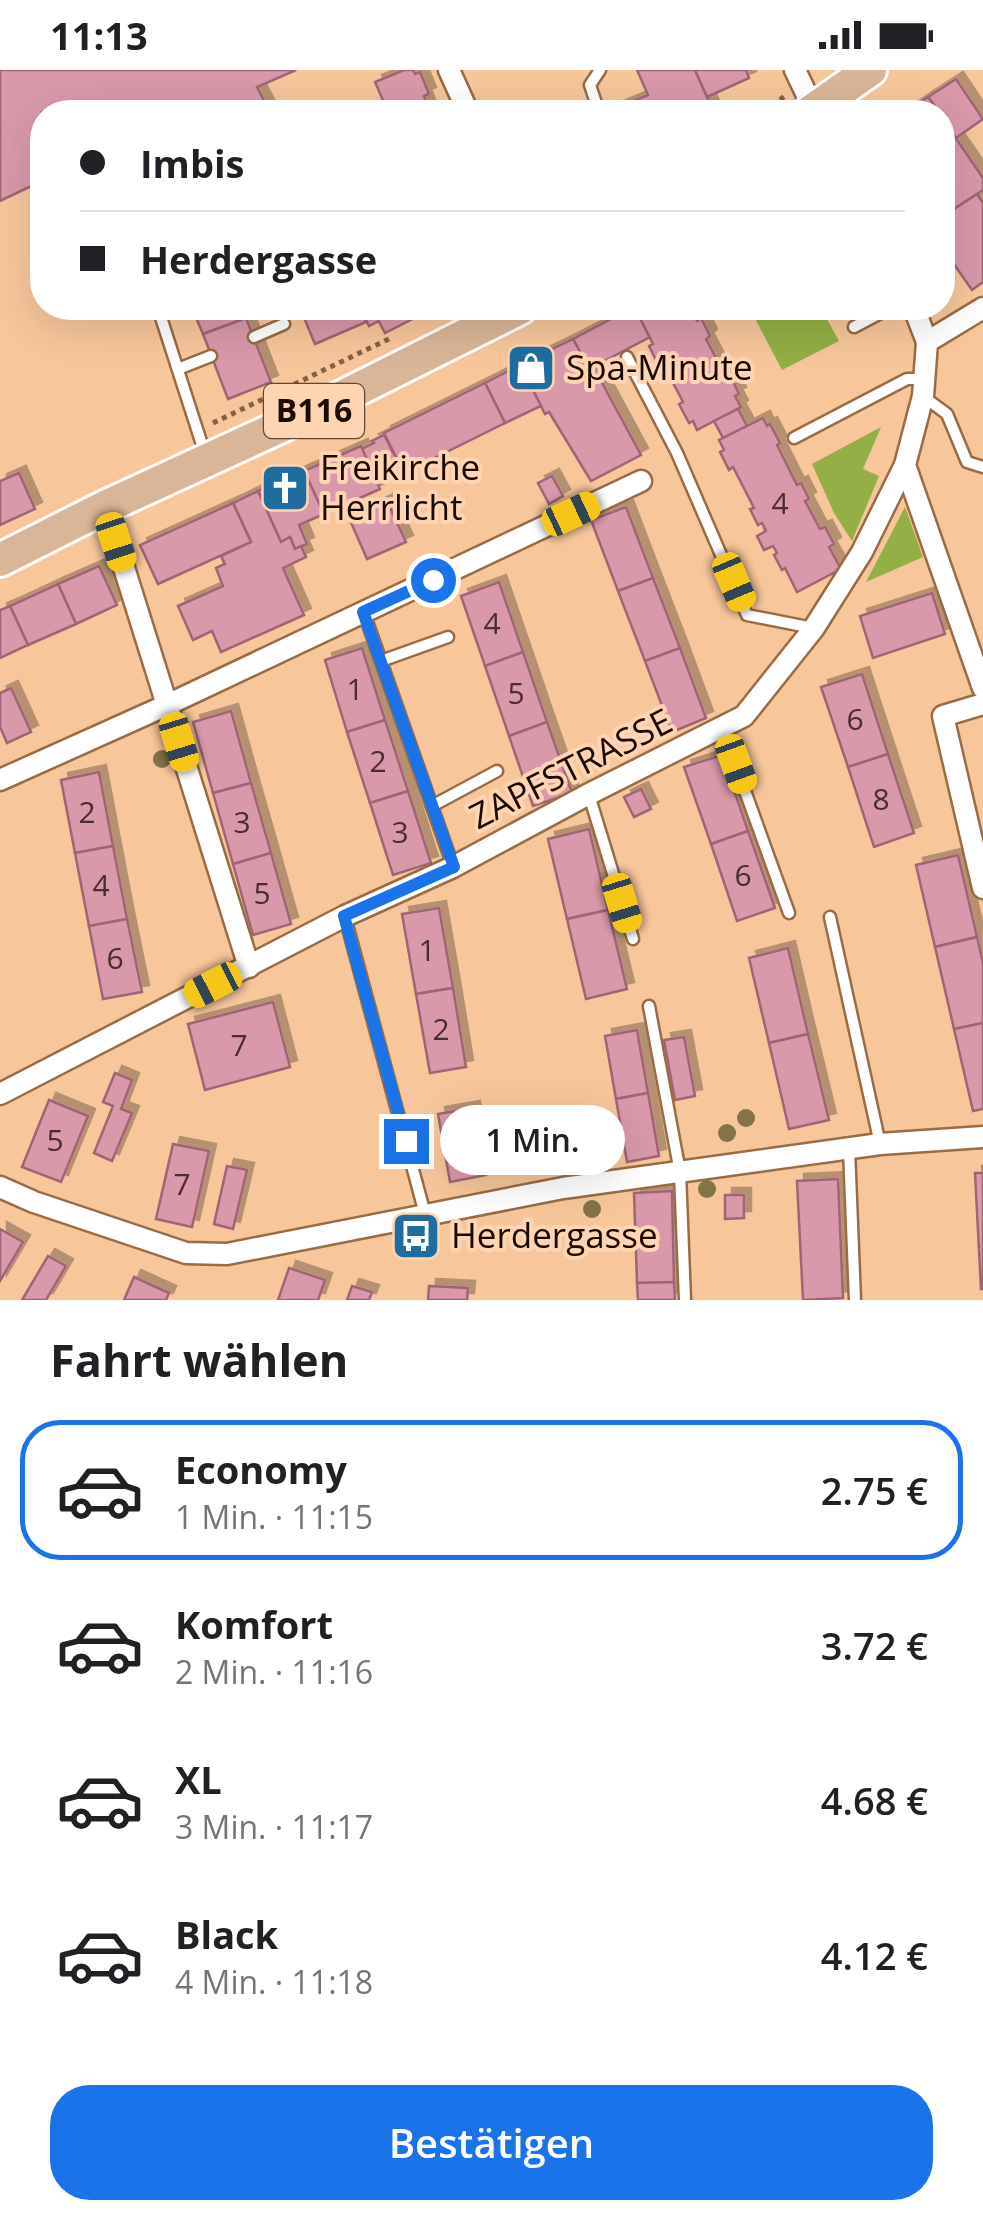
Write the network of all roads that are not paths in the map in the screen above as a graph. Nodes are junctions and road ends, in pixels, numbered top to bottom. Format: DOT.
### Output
graph roads {
  1 [pos="449,70"];
  2 [pos="600,70"];
  3 [pos="795,70"];
  4 [pos="870,70"];
  5 [pos="463,100"];
  6 [pos="595,100"];
  7 [pos="808,100"];
  8 [pos="829,100"];
  9 [pos="983,308"];
  10 [pos="162,320"];
  11 [pos="496,320"];
  12 [pos="867,320"];
  13 [pos="919,320"];
  14 [pos="284,324"];
  15 [pos="854,327"];
  16 [pos="254,337"];
  17 [pos="927,342"];
  18 [pos="211,356"];
  19 [pos="627,358"];
  20 [pos="178,369"];
  21 [pos="924,387"];
  22 [pos="794,438"];
  23 [pos="207,460"];
  24 [pos="905,464"];
  25 [pos="983,467"];
  26 [pos="641,481"];
  27 [pos="105,507"];
  28 [pos="0,560"];
  29 [pos="363,612"];
  30 [pos="814,628"];
  31 [pos="448,637"];
  32 [pos="381,661"];
  33 [pos="983,688"];
  34 [pos="983,704"];
  35 [pos="167,705"];
  36 [pos="722,727"];
  37 [pos="497,771"];
  38 [pos="0,780"];
  39 [pos="589,794"];
  40 [pos="432,806"];
  41 [pos="454,867"];
  42 [pos="983,888"];
  43 [pos="790,912"];
  44 [pos="344,916"];
  45 [pos="830,917"];
  46 [pos="634,939"];
  47 [pos="249,967"];
  48 [pos="648,1006"];
  49 [pos="0,1094"];
  50 [pos="983,1138"];
  51 [pos="880,1144"];
  52 [pos="849,1148"];
  53 [pos="680,1172"];
  54 [pos="0,1187"];
  55 [pos="426,1216"];
  56 [pos="685,1300"];
  57 [pos="855,1300"];
  1 -- 5 [label="street"];
  2 -- 6 [label="lane"];
  3 -- 7 [label="street"];
  4 -- 8 [label="main road"];
  9 -- 17 [label="street"];
  10 -- 20 [label="lane"];
  11 -- 23 [label="main road, B116"];
  12 -- 15 [label="lane"];
  13 -- 17 [label="street"];
  14 -- 16 [label="lane"];
  17 -- 21 [label="street, ZAPFSTRASSE"];
  18 -- 20 [label="lane"];
  19 -- 30 [label="lane"];
  20 -- 23 [label="lane"];
  21 -- 22 [label="lane"];
  21 -- 24 [label="street, ZAPFSTRASSE"];
  21 -- 25 [label="lane"];
  23 -- 27 [label="main road, B116"];
  24 -- 30 [label="street, ZAPFSTRASSE"];
  24 -- 33 [label="street"];
  26 -- 29 [label="street"];
  27 -- 28 [label="main road, B116"];
  27 -- 35 [label="street"];
  29 -- 32 [label="lane"];
  29 -- 35 [label="street"];
  30 -- 36 [label="street, ZAPFSTRASSE"];
  31 -- 32 [label="lane"];
  32 -- 40 [label="lane"];
  34 -- 42 [label="street"];
  35 -- 38 [label="street"];
  35 -- 47 [label="street"];
  36 -- 39 [label="street, ZAPFSTRASSE"];
  36 -- 43 [label="lane"];
  37 -- 40 [label="lane"];
  39 -- 41 [label="street, ZAPFSTRASSE"];
  39 -- 46 [label="lane"];
  40 -- 41 [label="lane"];
  41 -- 44 [label="street, ZAPFSTRASSE"];
  44 -- 47 [label="street, ZAPFSTRASSE"];
  44 -- 55 [label="lane"];
  45 -- 51 [label="lane"];
  47 -- 49 [label="street, ZAPFSTRASSE"];
  48 -- 53 [label="lane"];
  50 -- 51 [label="street"];
  51 -- 52 [label="street"];
  52 -- 53 [label="street"];
  52 -- 57 [label="lane"];
  53 -- 55 [label="street"];
  53 -- 56 [label="lane"];
  54 -- 55 [label="street"];
}
